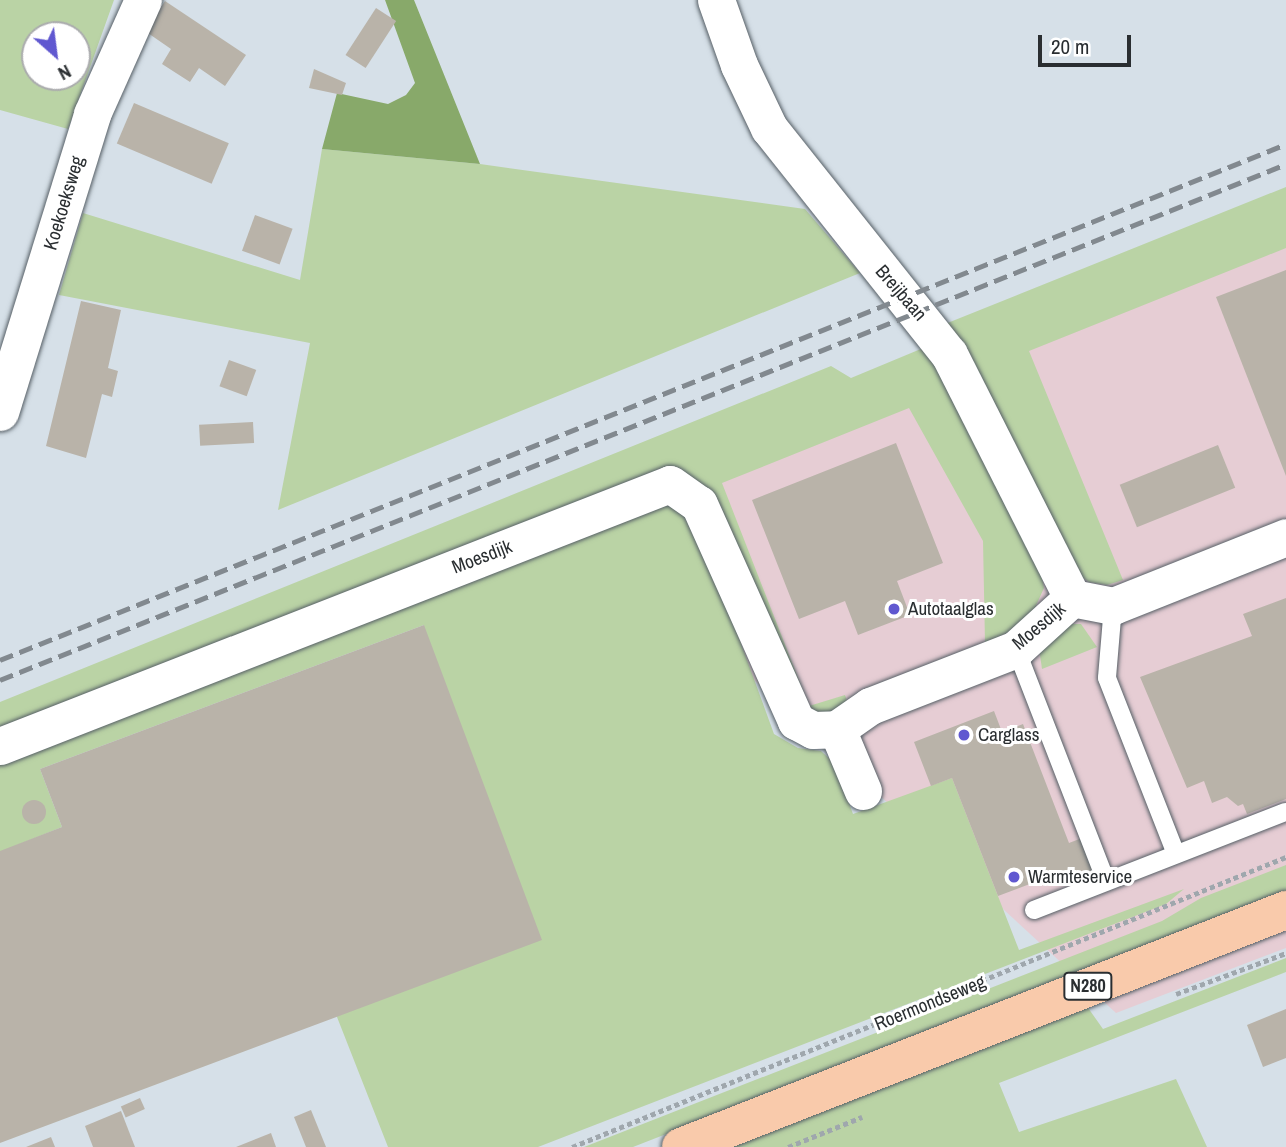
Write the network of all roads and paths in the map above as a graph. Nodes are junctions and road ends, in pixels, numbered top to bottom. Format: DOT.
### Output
graph roads {
  1 [pos="143,0"];
  2 [pos="716,0"];
  3 [pos="0,412"];
  4 [pos="1286,537"];
  5 [pos="1072,598"];
  6 [pos="1112,606"];
  7 [pos="1016,649"];
  8 [pos="837,729"];
  9 [pos="0,746"];
  10 [pos="863,791"];
  11 [pos="1286,812"];
  12 [pos="1176,854"];
  13 [pos="1286,857"];
  14 [pos="1106,881"];
  15 [pos="1034,910"];
  16 [pos="1286,910"];
  17 [pos="572,1147"];
  18 [pos="681,1147"];
  1 -- 3 [label="street, Koekoeksweg"];
  2 -- 5 [label="street, Breijbaan"];
  4 -- 6 [label="street"];
  5 -- 6 [label="street, Moesdijk"];
  5 -- 7 [label="street, Moesdijk"];
  6 -- 12 [label="lane"];
  7 -- 8 [label="street, Moesdijk"];
  7 -- 14 [label="lane"];
  8 -- 9 [label="street, Moesdijk"];
  8 -- 10 [label="street"];
  11 -- 12 [label="lane"];
  12 -- 14 [label="lane"];
  13 -- 17 [label="path, Roermondseweg"];
  14 -- 15 [label="lane"];
  16 -- 18 [label="main road, N280"];
}
